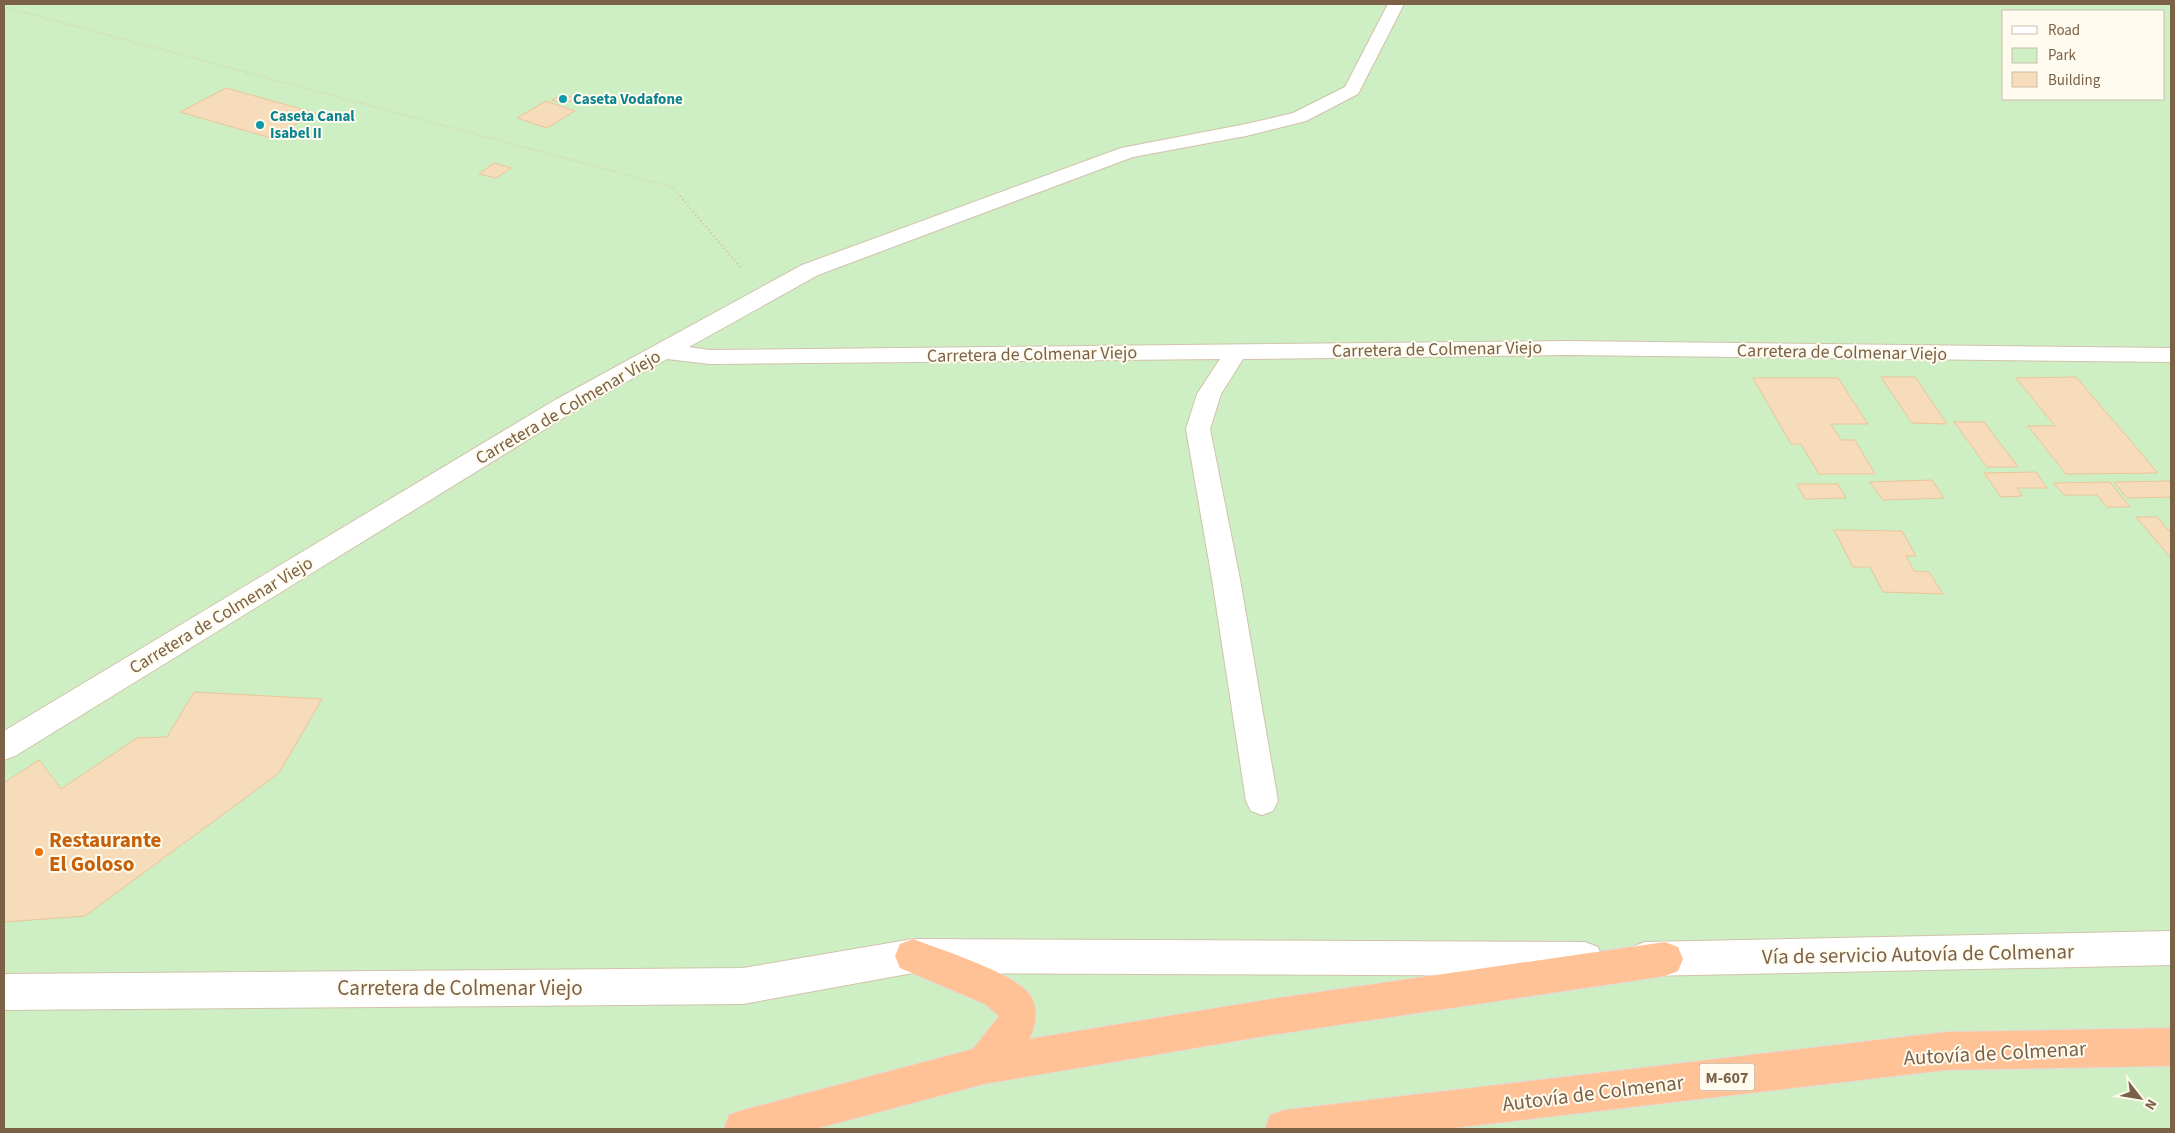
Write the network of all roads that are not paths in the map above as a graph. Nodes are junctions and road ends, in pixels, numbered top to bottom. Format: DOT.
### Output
graph roads {
  1 [pos="1396,4"];
  2 [pos="664,350"];
  3 [pos="1236,352"];
  4 [pos="2171,356"];
  5 [pos="4,746"];
  6 [pos="1262,801"];
  7 [pos="2171,948"];
  8 [pos="913,956"];
  9 [pos="1665,960"];
  10 [pos="4,992"];
  11 [pos="2171,1047"];
  12 [pos="984,1065"];
  13 [pos="743,1129"];
  14 [pos="1284,1129"];
  1 -- 2 [label="street"];
  2 -- 3 [label="street, Carretera de Colmenar Viejo"];
  2 -- 5 [label="street, Carretera de Colmenar Viejo"];
  3 -- 4 [label="street, Carretera de Colmenar Viejo"];
  3 -- 6 [label="street"];
  7 -- 9 [label="street, Vía de servicio Autovía de Colmenar"];
  8 -- 9 [label="street, Vía de servicio Autovía de Colmenar"];
  8 -- 10 [label="street, Carretera de Colmenar Viejo"];
  8 -- 12 [label="highway"];
  9 -- 12 [label="highway"];
  11 -- 14 [label="highway, Autovía de Colmenar / M-607"];
  12 -- 13 [label="highway"];
}
